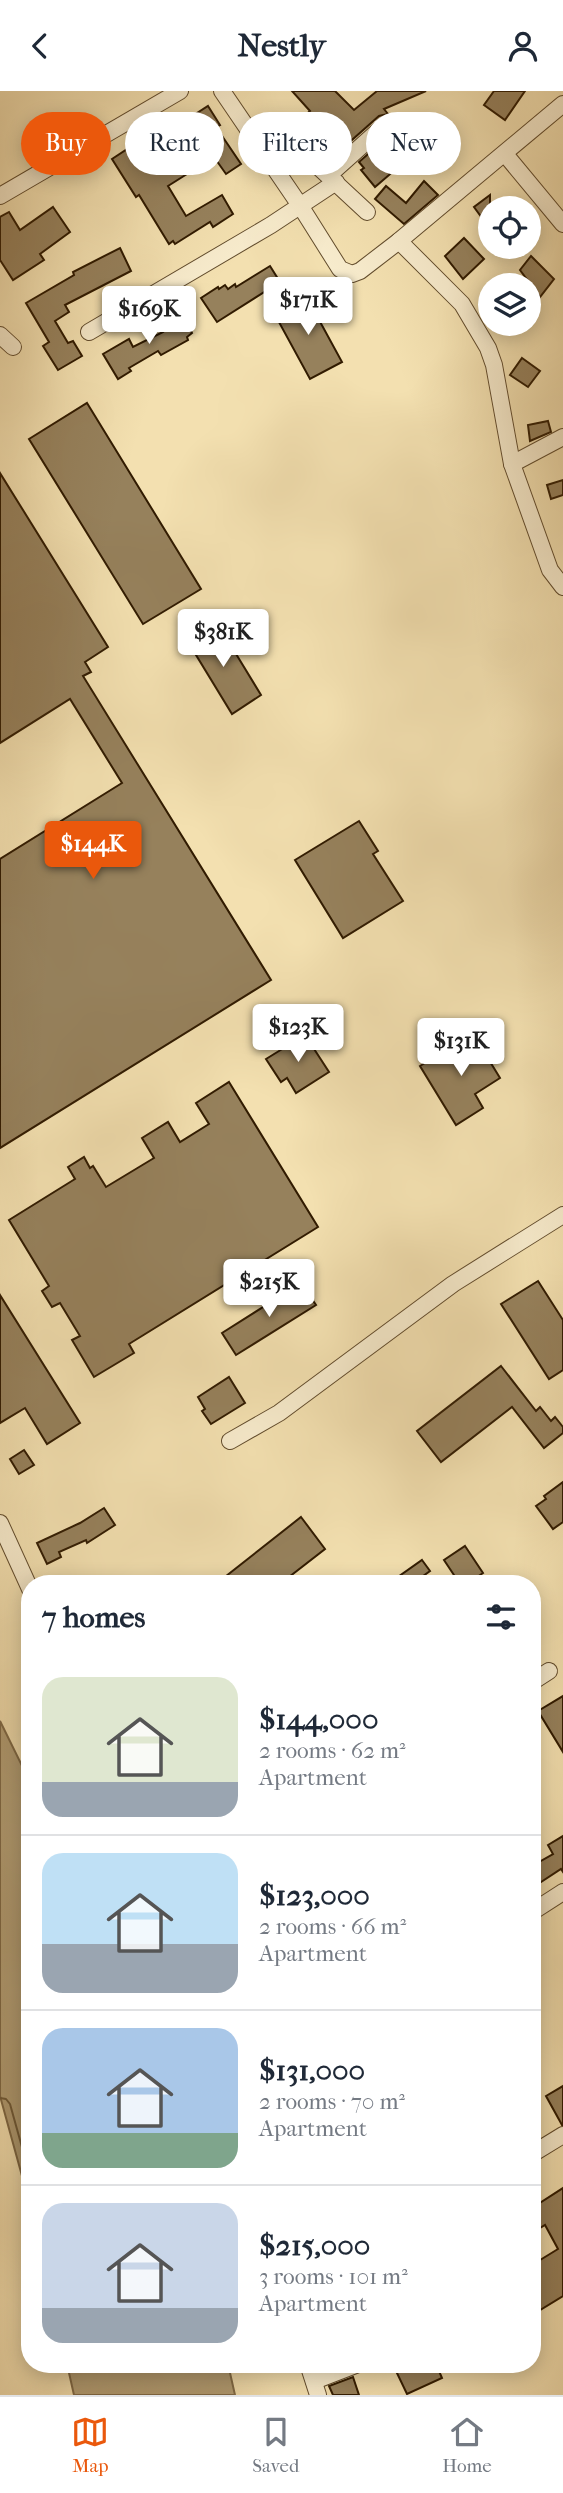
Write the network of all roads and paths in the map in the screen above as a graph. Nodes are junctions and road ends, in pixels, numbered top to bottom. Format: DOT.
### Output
graph roads {
  1 [pos="180,91"];
  2 [pos="222,91"];
  3 [pos="563,104"];
  4 [pos="366,144"];
  5 [pos="505,154"];
  6 [pos="329,175"];
  7 [pos="332,178"];
  8 [pos="0,196"];
  9 [pos="301,207"];
  10 [pos="367,212"];
  11 [pos="563,224"];
  12 [pos="399,241"];
  13 [pos="89,332"];
  14 [pos="0,335"];
  15 [pos="13,348"];
  16 [pos="563,437"];
  17 [pos="512,464"];
  18 [pos="563,587"];
  19 [pos="563,1215"];
  20 [pos="230,1441"];
  21 [pos="0,1523"];
  22 [pos="24,1575"];
  23 [pos="549,1671"];
  24 [pos="541,1676"];
  25 [pos="563,1892"];
  26 [pos="541,1906"];
  27 [pos="563,2135"];
  28 [pos="541,2148"];
  29 [pos="342,2373"];
  30 [pos="316,2388"];
  1 -- 8 [label="street"];
  2 -- 9 [label="street"];
  3 -- 5 [label="street"];
  4 -- 7 [label="street"];
  5 -- 11 [label="street"];
  5 -- 12 [label="street"];
  6 -- 7 [label="street"];
  7 -- 9 [label="street"];
  7 -- 10 [label="street"];
  9 -- 12 [label="street"];
  9 -- 13 [label="street"];
  12 -- 17 [label="street"];
  14 -- 15 [label="street"];
  16 -- 17 [label="street"];
  17 -- 18 [label="street"];
  19 -- 20 [label="street"];
  21 -- 22 [label="street"];
  23 -- 24 [label="street"];
  25 -- 26 [label="street"];
  27 -- 28 [label="street"];
  29 -- 30 [label="street"];
}
